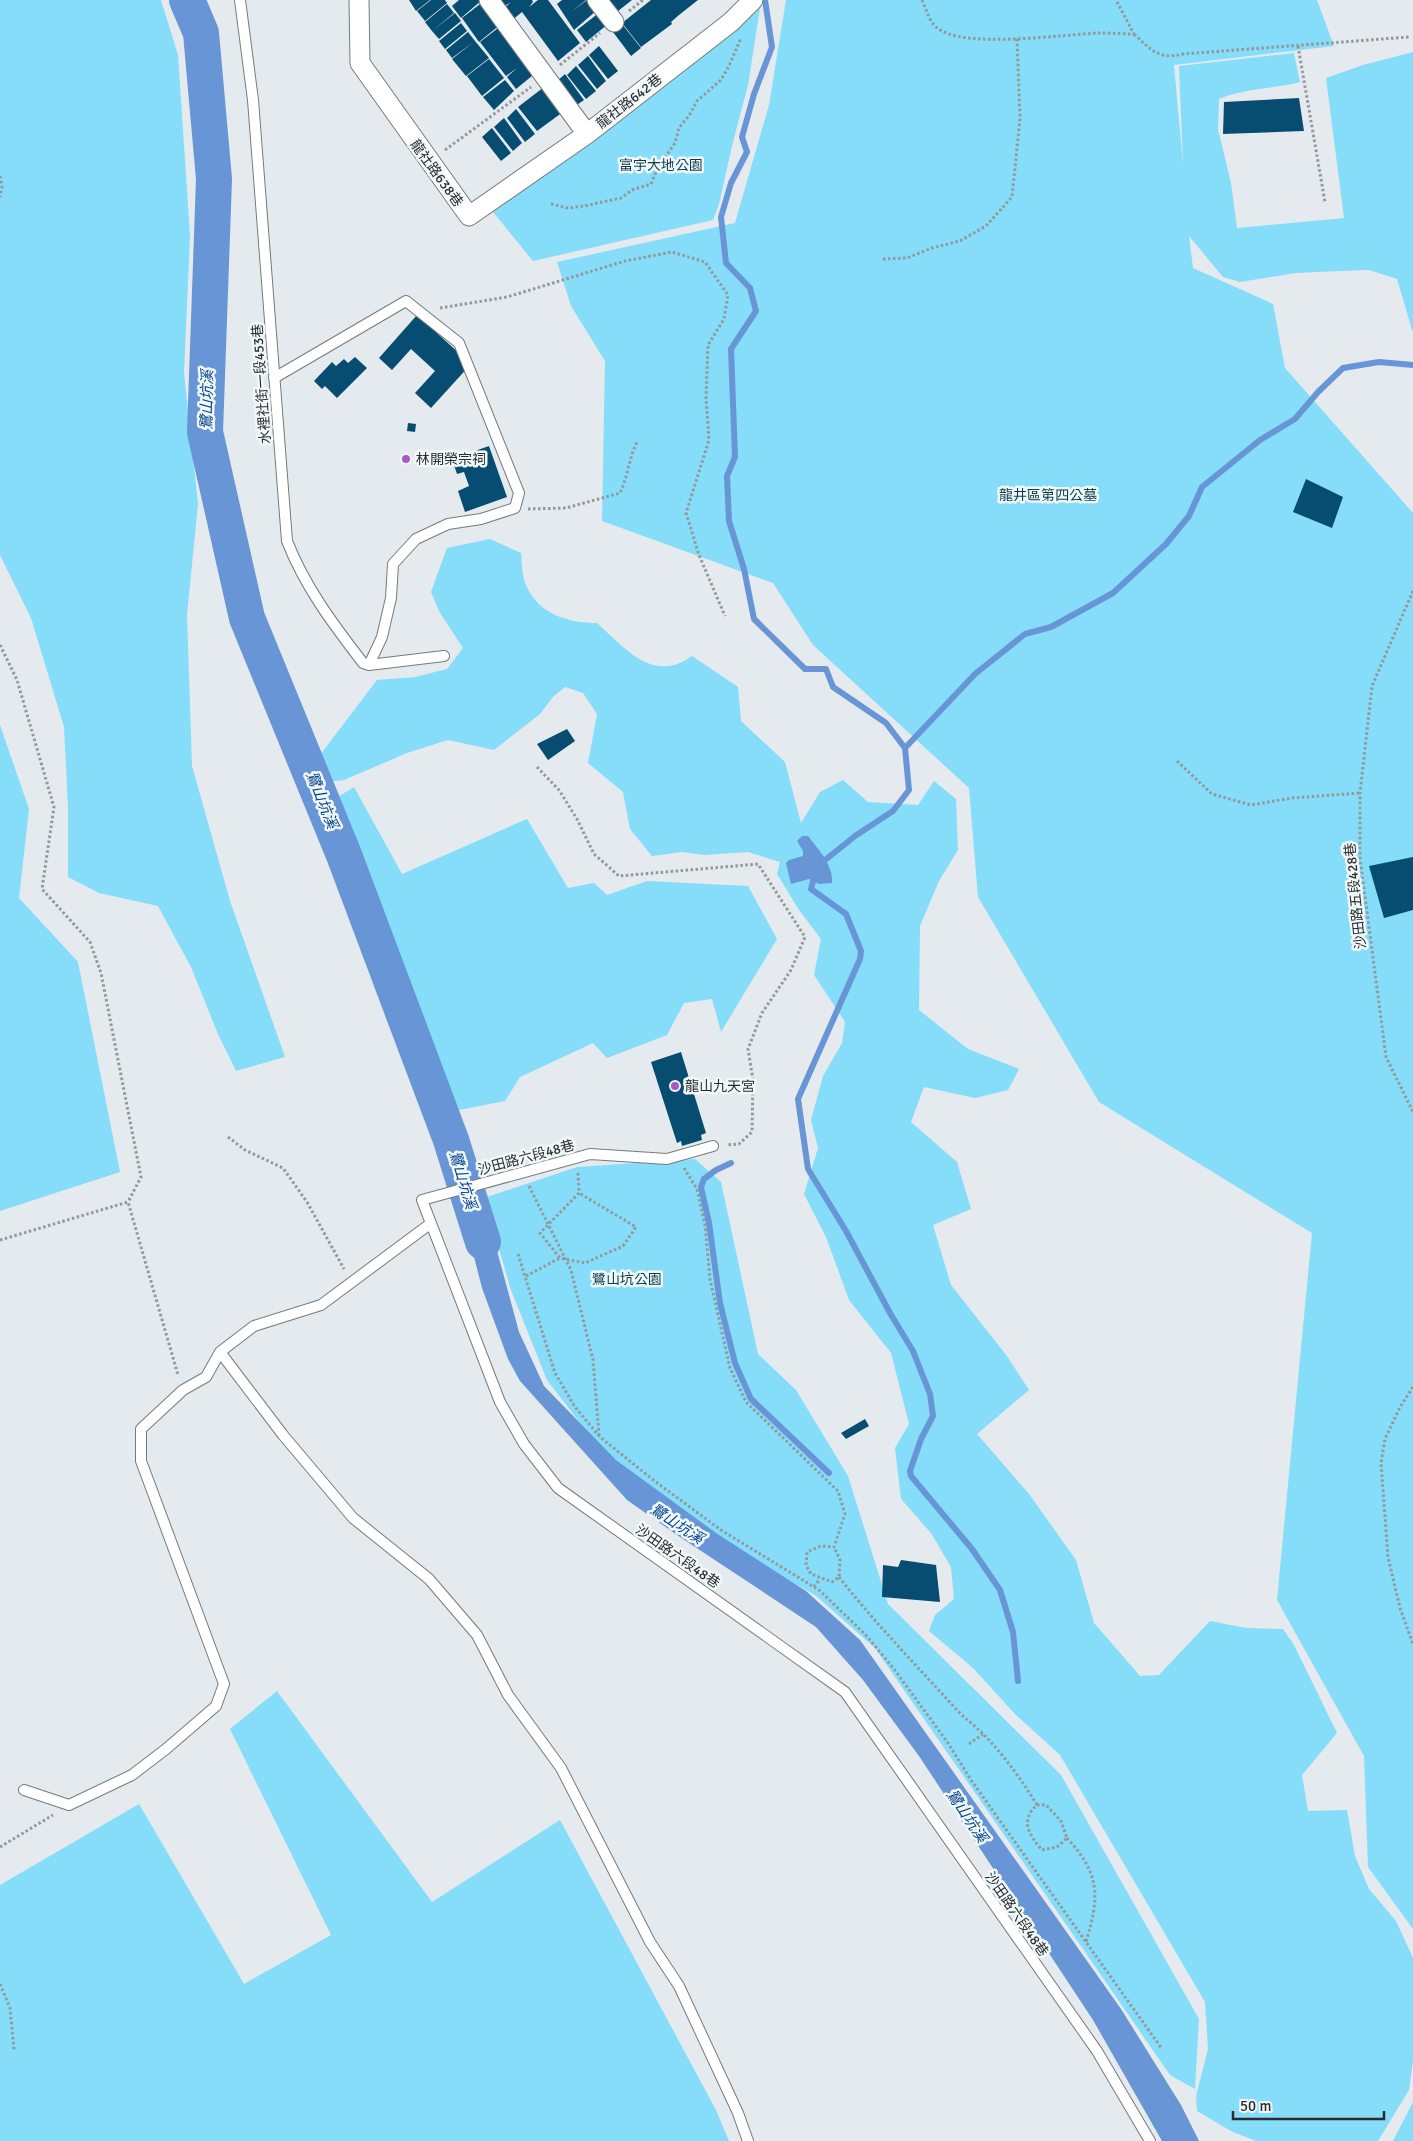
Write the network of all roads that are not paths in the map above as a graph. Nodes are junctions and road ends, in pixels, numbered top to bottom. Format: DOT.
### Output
graph roads {
  1 [pos="240,0"];
  2 [pos="359,0"];
  3 [pos="489,0"];
  4 [pos="597,0"];
  5 [pos="749,4"];
  6 [pos="614,22"];
  7 [pos="587,134"];
  8 [pos="274,378"];
  9 [pos="444,656"];
  10 [pos="369,665"];
  11 [pos="713,1146"];
  12 [pos="430,1224"];
  13 [pos="220,1352"];
  14 [pos="24,1790"];
  15 [pos="748,2141"];
  16 [pos="1150,2141"];
  1 -- 8 [label="lane, 水裡社街一段453巷"];
  2 -- 7 [label="street, 龍社路638巷"];
  3 -- 7 [label="street, 龍社路642巷"];
  4 -- 6 [label="street"];
  5 -- 7 [label="street, 龍社路642巷"];
  8 -- 10 [label="lane, 水裡社街一段453巷"];
  8 -- 10 [label="lane"];
  9 -- 10 [label="lane"];
  11 -- 12 [label="lane, 沙田路六段48巷"];
  12 -- 13 [label="lane"];
  12 -- 16 [label="lane, 沙田路六段48巷"];
  13 -- 14 [label="lane"];
  13 -- 15 [label="lane"];
}
